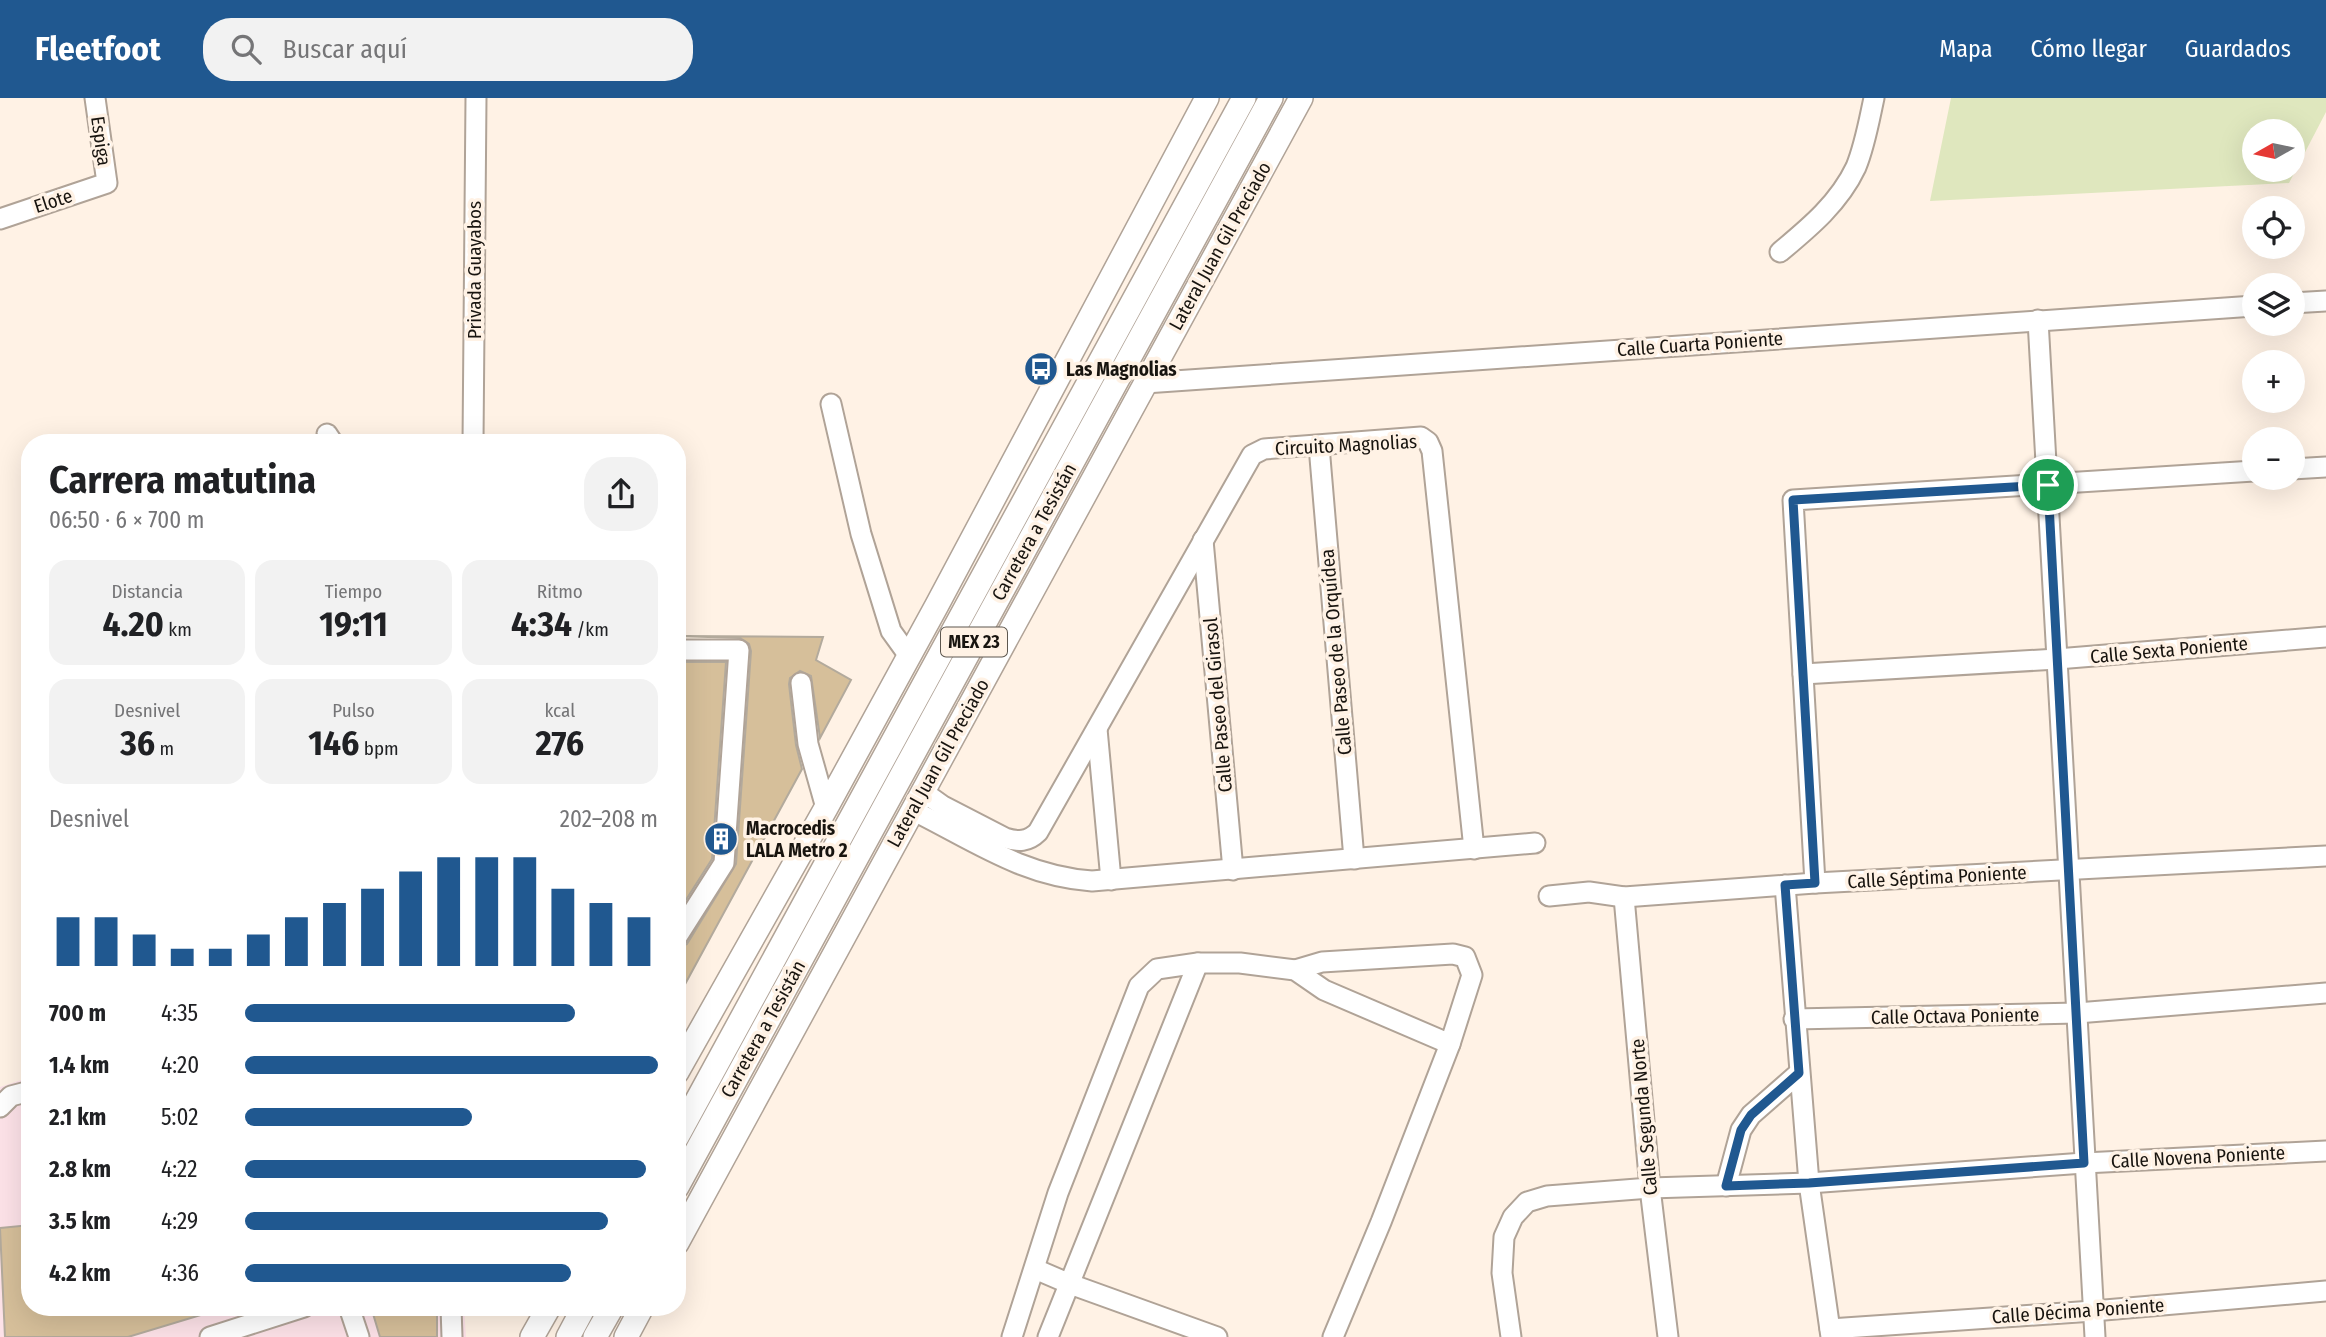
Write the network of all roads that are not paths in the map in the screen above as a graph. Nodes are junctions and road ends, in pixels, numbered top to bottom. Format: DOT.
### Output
graph roads {
  1 [pos="94,98"];
  2 [pos="476,98"];
  3 [pos="1207,98"];
  4 [pos="1244,98"];
  5 [pos="1271,98"];
  6 [pos="1301,98"];
  7 [pos="1874,98"];
  8 [pos="107,183"];
  9 [pos="0,219"];
  10 [pos="1780,252"];
  11 [pos="2326,301"];
  12 [pos="2305,302"];
  13 [pos="2242,307"];
  14 [pos="2038,320"];
  15 [pos="1145,383"];
  16 [pos="831,404"];
  17 [pos="473,434"];
  18 [pos="1319,446"];
  19 [pos="2326,467"];
  20 [pos="2305,468"];
  21 [pos="2242,472"];
  22 [pos="2048,485"];
  23 [pos="977,530"];
  24 [pos="1203,540"];
  25 [pos="993,557"];
  26 [pos="1045,568"];
  27 [pos="1014,569"];
  28 [pos="969,601"];
  29 [pos="937,604"];
  30 [pos="990,612"];
  31 [pos="2326,637"];
  32 [pos="1005,642"];
  33 [pos="686,650"];
  34 [pos="909,656"];
  35 [pos="2057,659"];
  36 [pos="1802,674"];
  37 [pos="801,683"];
  38 [pos="1097,729"];
  39 [pos="917,800"];
  40 [pos="826,808"];
  41 [pos="1535,844"];
  42 [pos="1475,849"];
  43 [pos="2326,856"];
  44 [pos="1354,859"];
  45 [pos="1233,870"];
  46 [pos="2068,871"];
  47 [pos="1111,880"];
  48 [pos="1815,883"];
  49 [pos="1785,885"];
  50 [pos="1549,896"];
  51 [pos="1624,897"];
  52 [pos="686,923"];
  53 [pos="1198,963"];
  54 [pos="1295,970"];
  55 [pos="2326,993"];
  56 [pos="2077,1013"];
  57 [pos="1794,1019"];
  58 [pos="686,1043"];
  59 [pos="1451,1044"];
  60 [pos="1799,1073"];
  61 [pos="21,1093"];
  62 [pos="0,1107"];
  63 [pos="686,1120"];
  64 [pos="2326,1151"];
  65 [pos="2084,1163"];
  66 [pos="686,1170"];
  67 [pos="1809,1183"];
  68 [pos="1726,1186"];
  69 [pos="1650,1188"];
  70 [pos="686,1226"];
  71 [pos="1035,1269"];
  72 [pos="1070,1284"];
  73 [pos="2326,1291"];
  74 [pos="2093,1311"];
  75 [pos="276,1316"];
  76 [pos="352,1316"];
  77 [pos="451,1316"];
  78 [pos="543,1316"];
  79 [pos="579,1316"];
  80 [pos="607,1316"];
  81 [pos="637,1316"];
  82 [pos="1831,1333"];
  83 [pos="210,1337"];
  84 [pos="359,1337"];
  85 [pos="452,1337"];
  86 [pos="532,1337"];
  87 [pos="568,1337"];
  88 [pos="596,1337"];
  89 [pos="626,1337"];
  90 [pos="1012,1337"];
  91 [pos="1048,1337"];
  92 [pos="1217,1337"];
  93 [pos="1333,1337"];
  94 [pos="1511,1337"];
  95 [pos="1668,1337"];
  96 [pos="2095,1337"];
  1 -- 8 [label="street, Espiga"];
  2 -- 17 [label="street, Privada Guayabos"];
  3 -- 23 [label="main road"];
  4 -- 25 [label="main road, Carretera a Tesistán / MEX 23"];
  5 -- 27 [label="main road, Carretera a Tesistán / MEX 23"];
  6 -- 15 [label="main road, Lateral Juan Gil Preciado"];
  7 -- 10 [label="street"];
  8 -- 9 [label="street, Elote"];
  11 -- 12 [label="street"];
  13 -- 14 [label="street, Calle Cuarta Poniente"];
  14 -- 15 [label="street, Calle Cuarta Poniente"];
  14 -- 22 [label="street"];
  15 -- 26 [label="main road, Lateral Juan Gil Preciado"];
  16 -- 34 [label="street"];
  18 -- 24 [label="street, Circuito Magnolias"];
  18 -- 42 [label="street, Circuito Magnolias"];
  18 -- 44 [label="street, Calle Paseo de la Orquídea"];
  19 -- 20 [label="street"];
  21 -- 22 [label="street"];
  22 -- 35 [label="street"];
  22 -- 36 [label="street"];
  23 -- 25 [label="main road"];
  23 -- 29 [label="main road"];
  24 -- 38 [label="street, Circuito Magnolias"];
  24 -- 45 [label="street, Calle Paseo del Girasol"];
  25 -- 27 [label="main road"];
  25 -- 28 [label="main road, Carretera a Tesistán / MEX 23"];
  26 -- 27 [label="main road"];
  26 -- 32 [label="main road, Lateral Juan Gil Preciado"];
  27 -- 30 [label="main road, Carretera a Tesistán / MEX 23"];
  28 -- 29 [label="main road"];
  28 -- 30 [label="main road"];
  28 -- 63 [label="main road, Carretera a Tesistán / MEX 23"];
  29 -- 34 [label="main road"];
  30 -- 32 [label="main road"];
  30 -- 66 [label="main road, Carretera a Tesistán / MEX 23"];
  31 -- 35 [label="street, Calle Sexta Poniente"];
  32 -- 39 [label="main road, Lateral Juan Gil Preciado"];
  33 -- 52 [label="street"];
  34 -- 40 [label="main road"];
  35 -- 36 [label="street, Calle Sexta Poniente"];
  35 -- 46 [label="street"];
  36 -- 48 [label="street"];
  37 -- 40 [label="street"];
  38 -- 39 [label="street, Circuito Magnolias"];
  38 -- 47 [label="street"];
  39 -- 47 [label="street"];
  39 -- 70 [label="main road, Lateral Juan Gil Preciado"];
  40 -- 58 [label="main road"];
  41 -- 42 [label="street"];
  42 -- 44 [label="street"];
  43 -- 46 [label="street, Calle Séptima Poniente"];
  44 -- 45 [label="street"];
  45 -- 47 [label="street"];
  46 -- 48 [label="street, Calle Séptima Poniente"];
  46 -- 56 [label="street"];
  48 -- 49 [label="street, Calle Séptima Poniente"];
  49 -- 51 [label="street, Calle Séptima Poniente"];
  49 -- 57 [label="street"];
  50 -- 51 [label="street, Calle Séptima Poniente"];
  51 -- 69 [label="street, Calle Segunda Norte"];
  53 -- 54 [label="street"];
  53 -- 71 [label="street"];
  53 -- 72 [label="street"];
  54 -- 59 [label="street"];
  54 -- 59 [label="street"];
  55 -- 56 [label="street, Calle Octava Poniente"];
  56 -- 57 [label="street, Calle Octava Poniente"];
  56 -- 65 [label="street"];
  57 -- 60 [label="street"];
  59 -- 93 [label="street"];
  60 -- 67 [label="street"];
  60 -- 68 [label="street"];
  61 -- 62 [label="street"];
  64 -- 65 [label="street, Calle Novena Poniente"];
  65 -- 67 [label="street, Calle Novena Poniente"];
  65 -- 74 [label="street"];
  67 -- 68 [label="street, Calle Novena Poniente"];
  67 -- 82 [label="street"];
  68 -- 69 [label="street, Calle Novena Poniente"];
  69 -- 94 [label="street, Calle Novena Poniente"];
  69 -- 95 [label="street, Calle Segunda Norte"];
  71 -- 72 [label="street"];
  71 -- 90 [label="street"];
  72 -- 91 [label="street"];
  72 -- 92 [label="street"];
  73 -- 74 [label="street, Calle Décima Poniente"];
  74 -- 82 [label="street, Calle Décima Poniente"];
  74 -- 96 [label="street"];
  75 -- 83 [label="street"];
  76 -- 84 [label="street"];
  77 -- 85 [label="street"];
  78 -- 86 [label="main road"];
  79 -- 87 [label="main road"];
  80 -- 88 [label="main road"];
  81 -- 89 [label="main road"];
}
